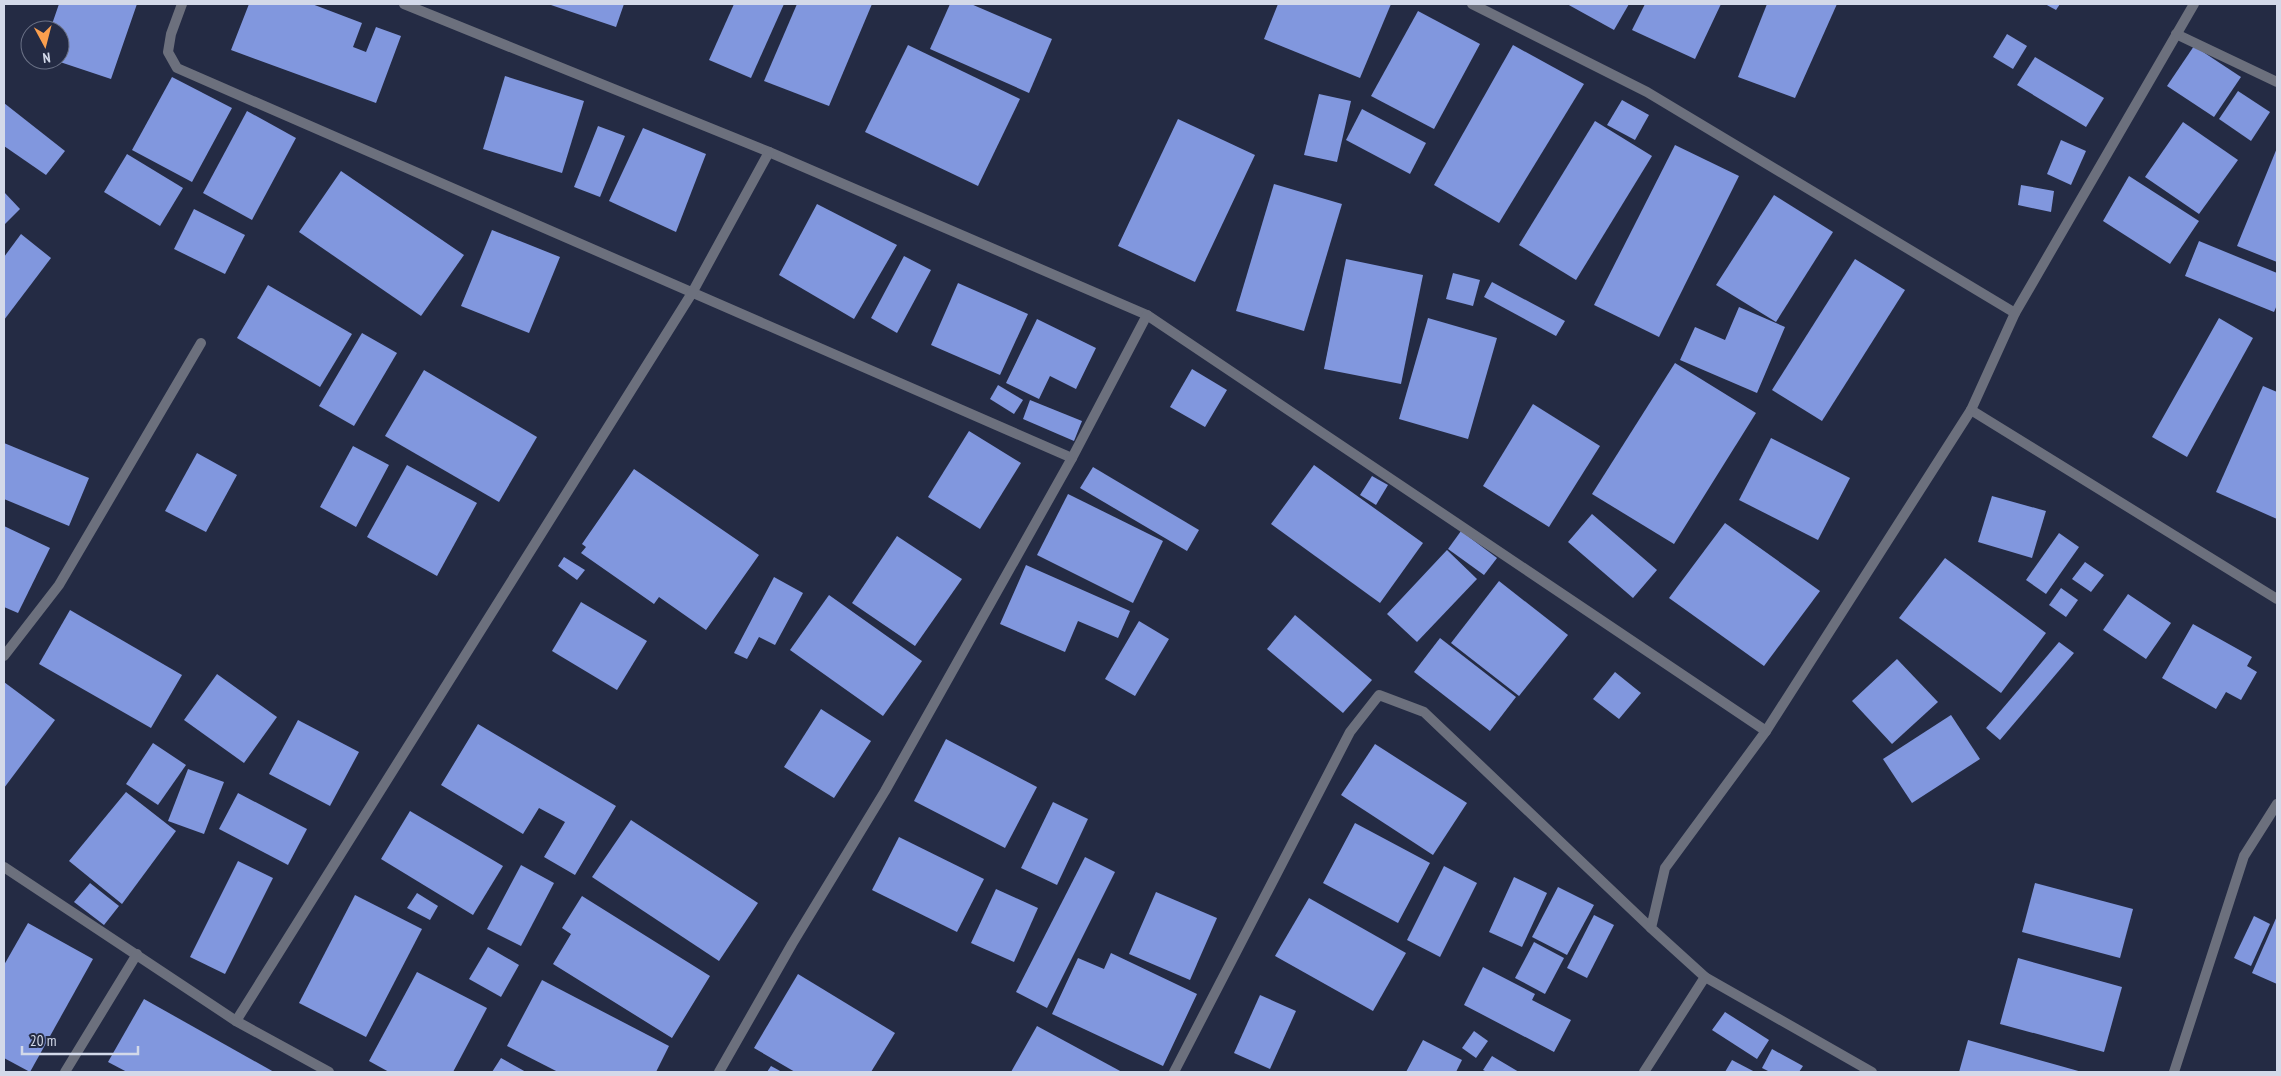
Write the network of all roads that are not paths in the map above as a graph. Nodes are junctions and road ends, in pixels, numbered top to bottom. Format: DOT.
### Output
graph roads {
  1 [pos="182,4"];
  2 [pos="404,4"];
  3 [pos="1472,4"];
  4 [pos="2194,4"];
  5 [pos="2176,34"];
  6 [pos="2277,82"];
  7 [pos="768,152"];
  8 [pos="692,293"];
  9 [pos="2015,313"];
  10 [pos="1147,315"];
  11 [pos="201,343"];
  12 [pos="1972,410"];
  13 [pos="1072,458"];
  14 [pos="2277,599"];
  15 [pos="4,656"];
  16 [pos="1766,731"];
  17 [pos="2277,804"];
  18 [pos="4,867"];
  19 [pos="1651,928"];
  20 [pos="137,954"];
  21 [pos="1705,977"];
  22 [pos="236,1021"];
  23 [pos="65,1072"];
  24 [pos="329,1072"];
  25 [pos="719,1072"];
  26 [pos="1174,1072"];
  27 [pos="1644,1072"];
  28 [pos="1872,1072"];
  29 [pos="2174,1072"];
  1 -- 8 [label="street"];
  2 -- 7 [label="street"];
  3 -- 9 [label="street"];
  4 -- 5 [label="street"];
  5 -- 6 [label="street"];
  5 -- 9 [label="street"];
  7 -- 8 [label="street"];
  7 -- 10 [label="street"];
  8 -- 13 [label="street"];
  8 -- 22 [label="street"];
  9 -- 12 [label="street"];
  10 -- 13 [label="street"];
  10 -- 16 [label="street"];
  11 -- 15 [label="street"];
  12 -- 14 [label="street"];
  12 -- 16 [label="street"];
  13 -- 25 [label="street"];
  16 -- 19 [label="street"];
  17 -- 29 [label="street"];
  18 -- 20 [label="street"];
  19 -- 21 [label="street"];
  19 -- 26 [label="street"];
  20 -- 22 [label="street"];
  20 -- 23 [label="street"];
  21 -- 27 [label="street"];
  21 -- 28 [label="street"];
  22 -- 24 [label="street"];
}
